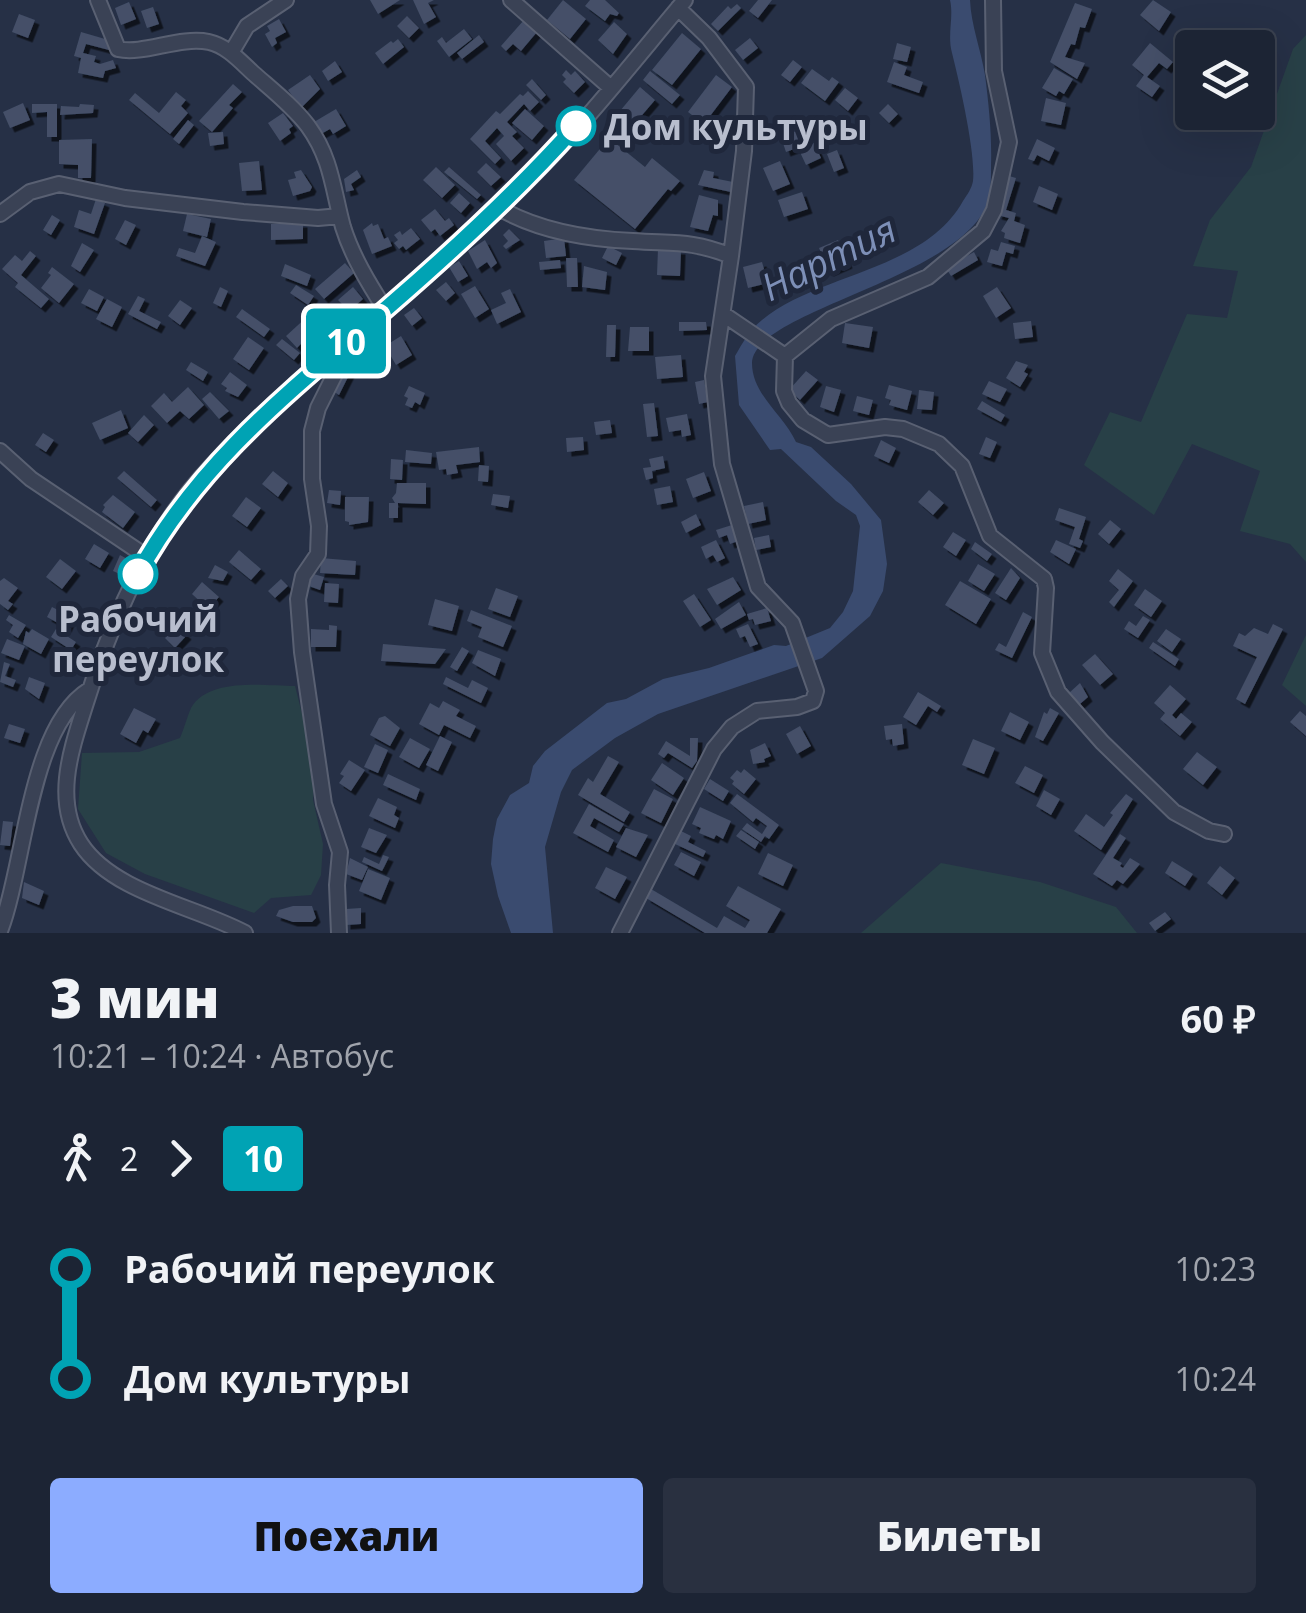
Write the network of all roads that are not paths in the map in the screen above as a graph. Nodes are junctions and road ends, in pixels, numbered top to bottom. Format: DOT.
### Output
graph roads {
  1 [pos="98,0"];
  2 [pos="286,0"];
  3 [pos="511,0"];
  4 [pos="993,0"];
  5 [pos="681,4"];
  6 [pos="231,52"];
  7 [pos="610,88"];
  8 [pos="499,208"];
  9 [pos="0,214"];
  10 [pos="340,216"];
  11 [pos="731,256"];
  12 [pos="386,309"];
  13 [pos="723,314"];
  14 [pos="340,345"];
  15 [pos="785,356"];
  16 [pos="0,451"];
  17 [pos="147,557"];
  18 [pos="90,690"];
  19 [pos="1224,834"];
  20 [pos="2,921"];
  21 [pos="245,933"];
  22 [pos="339,933"];
  23 [pos="620,933"];
  1 -- 6 [label="street"];
  2 -- 6 [label="street"];
  3 -- 7 [label="street"];
  4 -- 15 [label="street"];
  5 -- 7 [label="street"];
  5 -- 11 [label="street"];
  6 -- 10 [label="street"];
  7 -- 8 [label="street"];
  8 -- 11 [label="street"];
  8 -- 12 [label="street"];
  9 -- 10 [label="street"];
  10 -- 12 [label="street"];
  11 -- 13 [label="street"];
  12 -- 14 [label="street"];
  13 -- 15 [label="street"];
  13 -- 23 [label="street"];
  14 -- 17 [label="street"];
  14 -- 22 [label="street"];
  15 -- 19 [label="street"];
  16 -- 17 [label="street"];
  17 -- 18 [label="street"];
  18 -- 20 [label="street"];
  18 -- 21 [label="street"];
}
